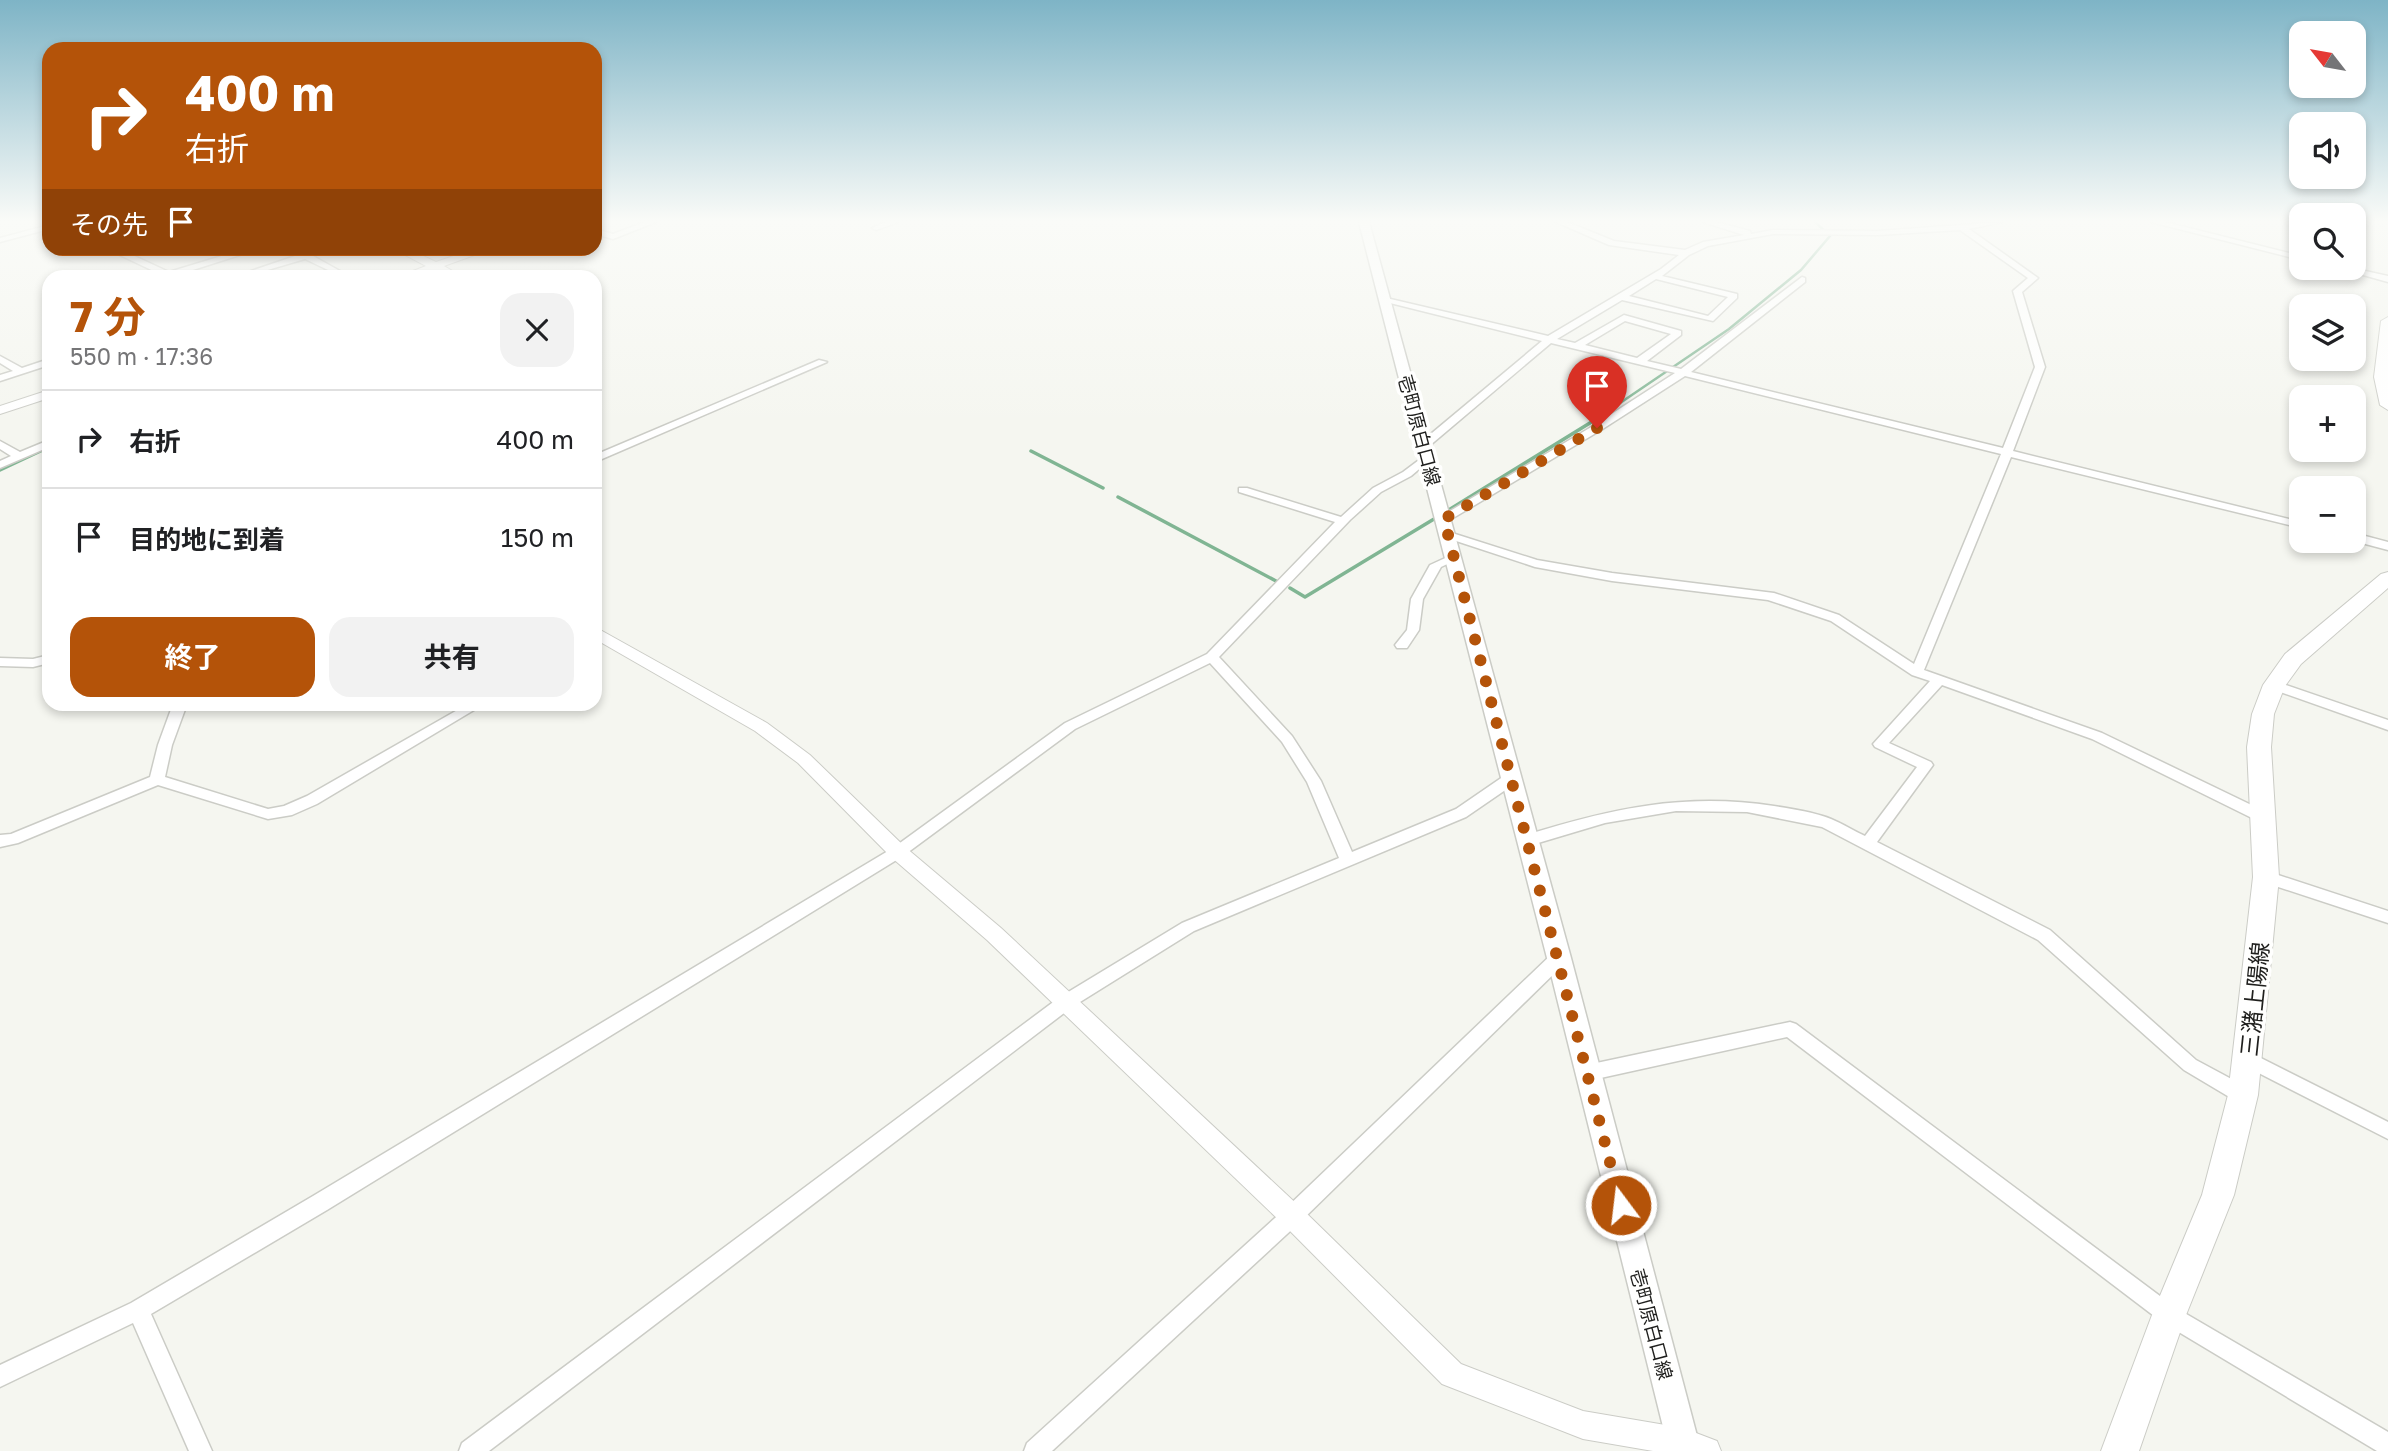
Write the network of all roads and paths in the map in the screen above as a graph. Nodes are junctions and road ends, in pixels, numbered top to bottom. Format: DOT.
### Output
graph roads {
  1 [pos="1382,290"];
  2 [pos="1630,290"];
  3 [pos="1709,290"];
  4 [pos="1790,290"];
  5 [pos="2019,290"];
  6 [pos="1619,296"];
  7 [pos="1385,299"];
  8 [pos="2388,322"];
  9 [pos="1550,339"];
  10 [pos="1577,345"];
  11 [pos="0,359"];
  12 [pos="1640,361"];
  13 [pos="822,362"];
  14 [pos="42,366"];
  15 [pos="20,371"];
  16 [pos="1684,372"];
  17 [pos="0,377"];
  18 [pos="2385,378"];
  19 [pos="42,396"];
  20 [pos="2388,405"];
  21 [pos="0,410"];
  22 [pos="1,446"];
  23 [pos="42,446"];
  24 [pos="1426,451"];
  25 [pos="2007,451"];
  26 [pos="18,456"];
  27 [pos="602,456"];
  28 [pos="0,465"];
  29 [pos="1243,490"];
  30 [pos="1343,521"];
  31 [pos="2289,521"];
  32 [pos="1446,527"];
  33 [pos="2366,540"];
  34 [pos="2388,546"];
  35 [pos="1454,558"];
  36 [pos="2388,578"];
  37 [pos="602,638"];
  38 [pos="1402,645"];
  39 [pos="1212,657"];
  40 [pos="42,661"];
  41 [pos="0,662"];
  42 [pos="1917,672"];
  43 [pos="1938,680"];
  44 [pos="2274,685"];
  45 [pos="178,711"];
  46 [pos="465,711"];
  47 [pos="2388,725"];
  48 [pos="1512,778"];
  49 [pos="157,779"];
  50 [pos="2263,817"];
  51 [pos="1528,839"];
  52 [pos="0,841"];
  53 [pos="1867,844"];
  54 [pos="898,852"];
  55 [pos="1347,858"];
  56 [pos="2266,877"];
  57 [pos="2388,917"];
  58 [pos="1559,958"];
  59 [pos="1066,1002"];
  60 [pos="2249,1060"];
  61 [pos="1587,1073"];
  62 [pos="2243,1095"];
  63 [pos="2388,1130"];
  64 [pos="1292,1216"];
  65 [pos="138,1310"];
  66 [pos="2169,1315"];
  67 [pos="0,1376"];
  68 [pos="2388,1445"];
  69 [pos="1692,1448"];
  70 [pos="201,1451"];
  71 [pos="470,1451"];
  72 [pos="1035,1451"];
  73 [pos="2120,1451"];
  1 -- 7 [label="main road, 壱町原白口線"];
  2 -- 6 [label="street"];
  3 -- 6 [label="street"];
  4 -- 16 [label="street"];
  5 -- 25 [label="street"];
  6 -- 9 [label="street"];
  7 -- 9 [label="street"];
  7 -- 24 [label="main road, 壱町原白口線"];
  8 -- 18 [label="main road"];
  9 -- 10 [label="street"];
  9 -- 24 [label="street"];
  10 -- 12 [label="street"];
  10 -- 12 [label="street"];
  11 -- 15 [label="street"];
  12 -- 16 [label="street"];
  13 -- 27 [label="street"];
  14 -- 15 [label="street"];
  15 -- 17 [label="street"];
  16 -- 25 [label="street"];
  16 -- 32 [label="street"];
  18 -- 20 [label="main road"];
  19 -- 21 [label="street"];
  22 -- 26 [label="street"];
  23 -- 26 [label="street"];
  24 -- 30 [label="street"];
  24 -- 32 [label="main road, 壱町原白口線"];
  25 -- 31 [label="street"];
  25 -- 42 [label="street"];
  26 -- 28 [label="street"];
  29 -- 30 [label="street"];
  30 -- 39 [label="street"];
  32 -- 35 [label="main road, 壱町原白口線"];
  32 -- 42 [label="street"];
  33 -- 34 [label="street"];
  35 -- 38 [label="street"];
  35 -- 48 [label="main road, 壱町原白口線"];
  36 -- 44 [label="main road, 三潴上陽線"];
  37 -- 54 [label="street"];
  39 -- 54 [label="street"];
  39 -- 55 [label="street"];
  40 -- 41 [label="street"];
  42 -- 43 [label="street"];
  43 -- 50 [label="street"];
  43 -- 53 [label="street"];
  44 -- 47 [label="street"];
  44 -- 50 [label="main road, 三潴上陽線"];
  45 -- 49 [label="street"];
  46 -- 49 [label="street"];
  48 -- 51 [label="main road, 壱町原白口線"];
  48 -- 55 [label="street"];
  49 -- 52 [label="street"];
  50 -- 56 [label="main road, 三潴上陽線"];
  51 -- 53 [label="street"];
  51 -- 58 [label="main road, 壱町原白口線"];
  53 -- 62 [label="street"];
  54 -- 59 [label="street"];
  54 -- 65 [label="street"];
  55 -- 59 [label="street"];
  56 -- 57 [label="street"];
  56 -- 60 [label="main road, 三潴上陽線"];
  58 -- 61 [label="main road, 壱町原白口線"];
  58 -- 64 [label="street"];
  59 -- 64 [label="street"];
  59 -- 71 [label="street"];
  60 -- 62 [label="main road, 三潴上陽線"];
  60 -- 63 [label="street"];
  61 -- 66 [label="street"];
  61 -- 69 [label="main road, 壱町原白口線"];
  62 -- 66 [label="main road, 三潴上陽線"];
  64 -- 69 [label="street"];
  64 -- 72 [label="street"];
  65 -- 67 [label="street"];
  65 -- 70 [label="street"];
  66 -- 68 [label="street"];
  66 -- 73 [label="main road, 三潴上陽線"];
}
